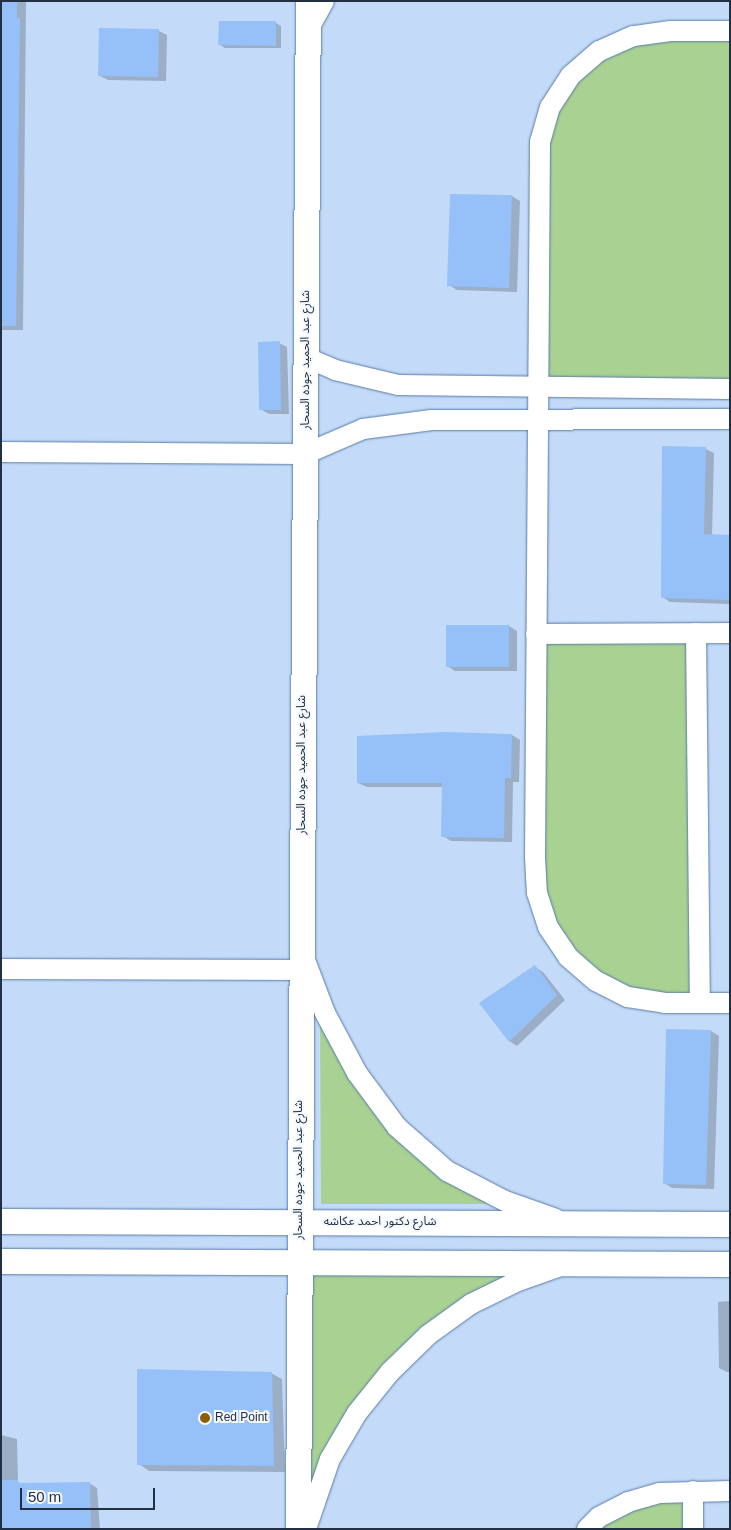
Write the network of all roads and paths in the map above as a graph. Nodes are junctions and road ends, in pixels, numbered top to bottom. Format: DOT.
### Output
graph roads {
  1 [pos="308,1"];
  2 [pos="324,1"];
  3 [pos="308,30"];
  4 [pos="730,31"];
  5 [pos="305,357"];
  6 [pos="538,387"];
  7 [pos="730,389"];
  8 [pos="730,419"];
  9 [pos="538,420"];
  10 [pos="1,452"];
  11 [pos="305,454"];
  12 [pos="696,633"];
  13 [pos="730,633"];
  14 [pos="536,634"];
  15 [pos="301,960"];
  16 [pos="1,969"];
  17 [pos="700,1003"];
  18 [pos="730,1003"];
  19 [pos="1,1221"];
  20 [pos="299,1222"];
  21 [pos="568,1223"];
  22 [pos="730,1224"];
  23 [pos="1,1261"];
  24 [pos="299,1262"];
  25 [pos="568,1263"];
  26 [pos="730,1264"];
  27 [pos="693,1491"];
  28 [pos="730,1491"];
  29 [pos="298,1529"];
  30 [pos="306,1529"];
  31 [pos="587,1529"];
  32 [pos="693,1529"];
  1 -- 3 [label="street, شارع عبد الحميد جوده السحار"];
  2 -- 3 [label="street"];
  3 -- 5 [label="street, شارع عبد الحميد جوده السحار"];
  4 -- 6 [label="street"];
  5 -- 6 [label="street"];
  5 -- 11 [label="street, شارع عبد الحميد جوده السحار"];
  6 -- 7 [label="street"];
  6 -- 9 [label="street"];
  8 -- 9 [label="street"];
  9 -- 11 [label="street"];
  9 -- 14 [label="street"];
  10 -- 11 [label="street"];
  11 -- 15 [label="street, شارع عبد الحميد جوده السحار"];
  12 -- 13 [label="street"];
  12 -- 14 [label="street"];
  12 -- 17 [label="street"];
  14 -- 17 [label="street"];
  15 -- 16 [label="street"];
  15 -- 20 [label="street, شارع عبد الحميد جوده السحار"];
  15 -- 21 [label="street"];
  17 -- 18 [label="street"];
  19 -- 20 [label="street, شارع دكتور احمد عكاشه"];
  20 -- 21 [label="street, شارع دكتور احمد عكاشه"];
  20 -- 24 [label="street, شارع عبد الحميد جوده السحار"];
  21 -- 22 [label="street, شارع دكتور احمد عكاشه"];
  23 -- 24 [label="street"];
  24 -- 25 [label="street"];
  24 -- 29 [label="street, شارع عبد الحميد جوده السحار"];
  25 -- 26 [label="street"];
  25 -- 30 [label="street"];
  27 -- 28 [label="street"];
  27 -- 31 [label="street"];
  27 -- 32 [label="street"];
}
